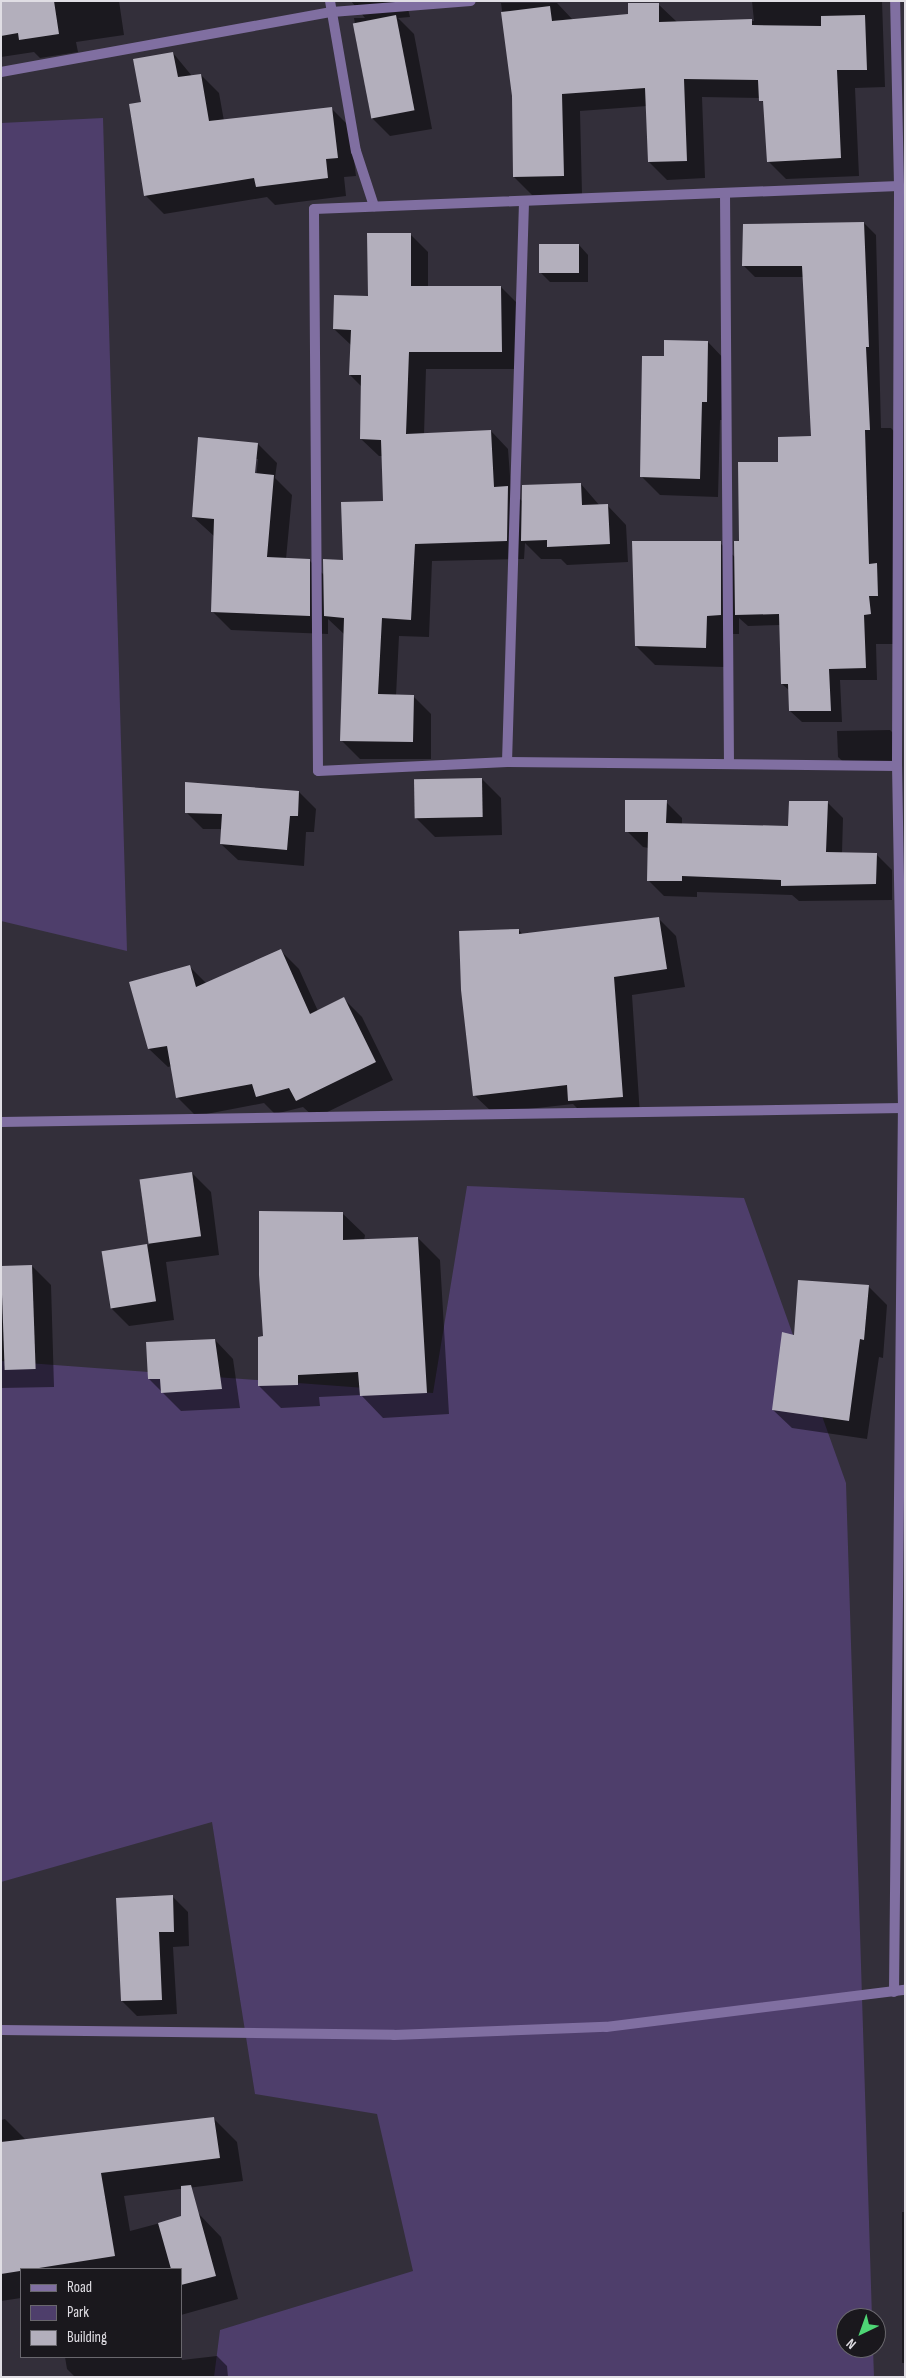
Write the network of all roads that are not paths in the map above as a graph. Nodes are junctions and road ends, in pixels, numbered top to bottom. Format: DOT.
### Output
graph roads {
  1 [pos="471,1"];
  2 [pos="895,1"];
  3 [pos="331,6"];
  4 [pos="1,72"];
  5 [pos="899,186"];
  6 [pos="725,193"];
  7 [pos="524,200"];
  8 [pos="374,206"];
  9 [pos="902,226"];
  10 [pos="507,762"];
  11 [pos="729,764"];
  12 [pos="897,766"];
  13 [pos="903,1108"];
  14 [pos="1,1122"];
  15 [pos="905,1990"];
  16 [pos="894,1992"];
  17 [pos="1,2030"];
  1 -- 3 [label="street"];
  2 -- 5 [label="street"];
  3 -- 4 [label="street"];
  3 -- 8 [label="street"];
  5 -- 6 [label="street"];
  5 -- 9 [label="street"];
  6 -- 7 [label="street"];
  6 -- 11 [label="street"];
  7 -- 8 [label="street"];
  7 -- 10 [label="street"];
  8 -- 10 [label="street"];
  9 -- 12 [label="street"];
  10 -- 11 [label="street"];
  11 -- 12 [label="street"];
  12 -- 13 [label="street"];
  13 -- 14 [label="street"];
  13 -- 16 [label="street"];
  15 -- 16 [label="street"];
  16 -- 17 [label="street"];
}
